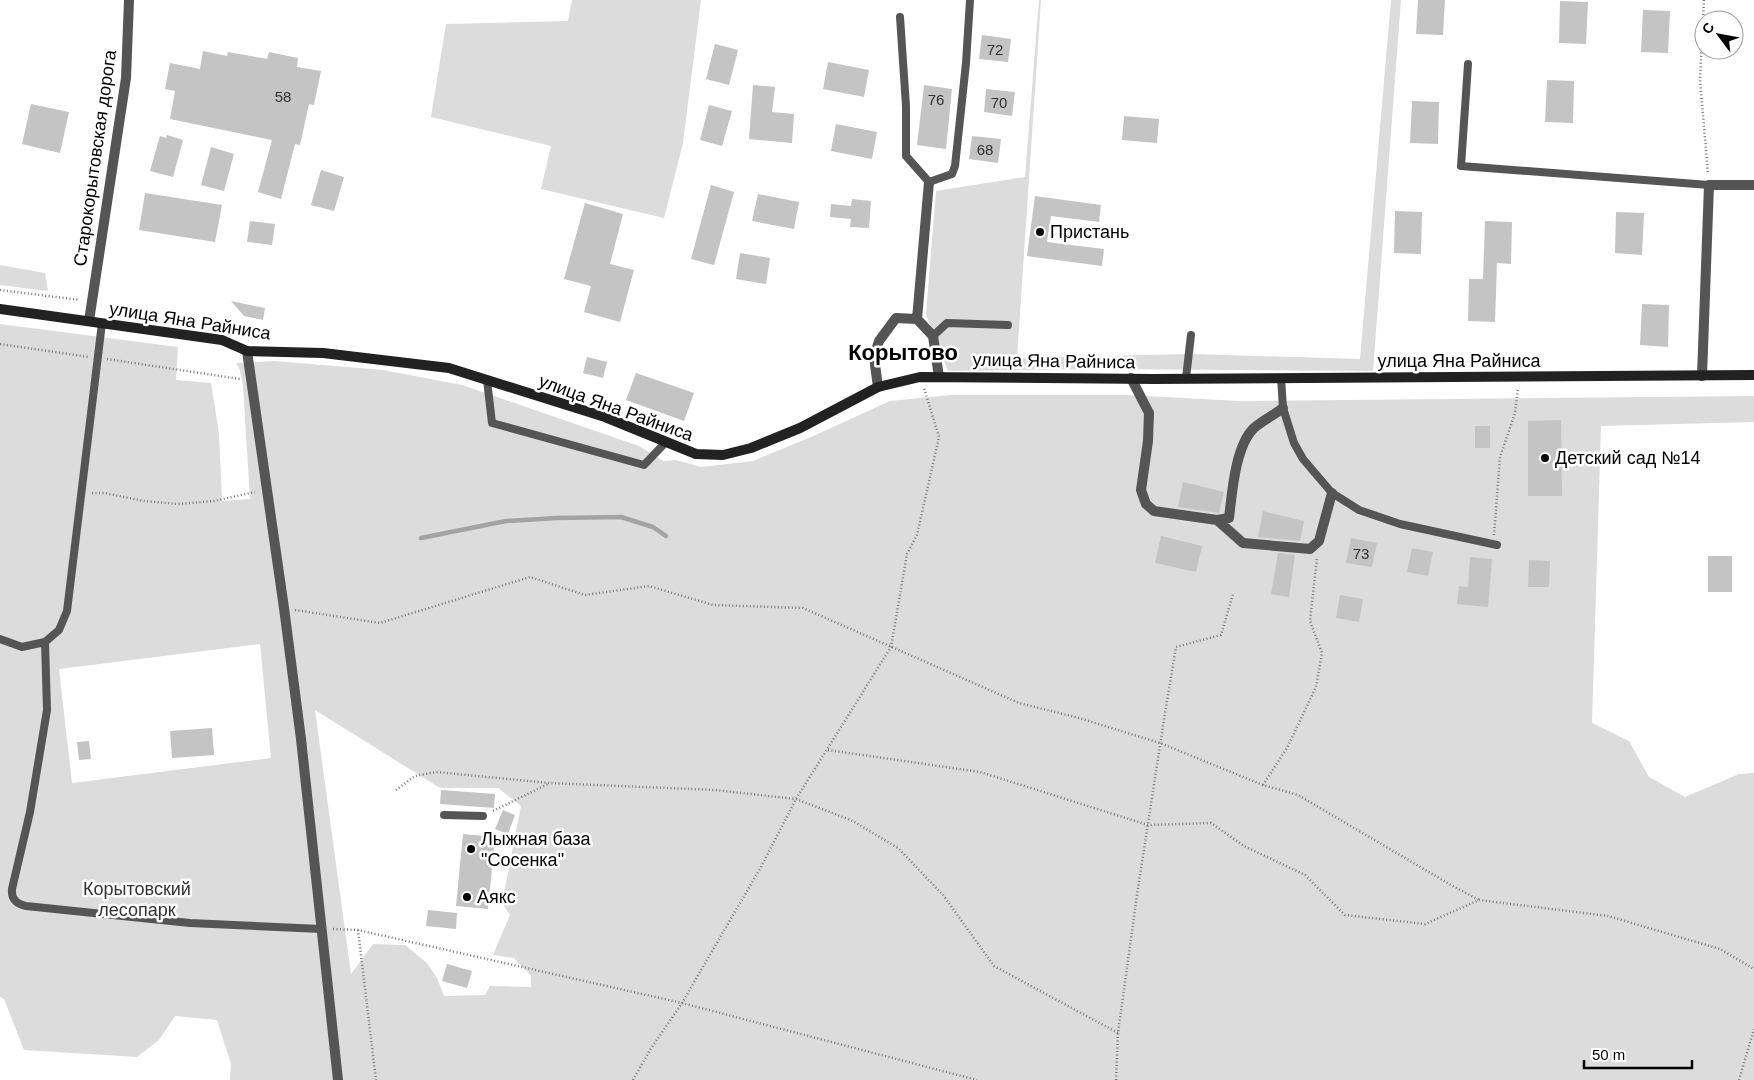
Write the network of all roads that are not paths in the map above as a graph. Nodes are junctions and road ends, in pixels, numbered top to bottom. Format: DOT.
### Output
graph roads {
  1 [pos="129,0"];
  2 [pos="970,0"];
  3 [pos="900,17"];
  4 [pos="1468,64"];
  5 [pos="929,182"];
  6 [pos="1709,185"];
  7 [pos="1754,185"];
  8 [pos="0,310"];
  9 [pos="917,320"];
  10 [pos="89,321"];
  11 [pos="102,323"];
  12 [pos="1008,326"];
  13 [pos="1192,335"];
  14 [pos="933,336"];
  15 [pos="247,351"];
  16 [pos="1754,375"];
  17 [pos="1702,376"];
  18 [pos="939,377"];
  19 [pos="1131,378"];
  20 [pos="1186,378"];
  21 [pos="1281,378"];
  22 [pos="487,380"];
  23 [pos="878,387"];
  24 [pos="1283,408"];
  25 [pos="666,442"];
  26 [pos="1332,493"];
  27 [pos="1217,520"];
  28 [pos="1495,544"];
  29 [pos="0,640"];
  30 [pos="45,642"];
  31 [pos="444,815"];
  32 [pos="483,816"];
  33 [pos="322,929"];
  34 [pos="338,1080"];
  1 -- 10 [label="street, Старокорытовская дорога"];
  2 -- 5 [label="lane"];
  3 -- 5 [label="lane"];
  4 -- 6 [label="lane"];
  5 -- 9 [label="street"];
  6 -- 7 [label="street"];
  6 -- 17 [label="street"];
  8 -- 10 [label="street, улица Яна Райниса"];
  9 -- 14 [label="street"];
  9 -- 23 [label="street"];
  10 -- 11 [label="street, улица Яна Райниса"];
  11 -- 15 [label="street, улица Яна Райниса"];
  11 -- 30 [label="lane"];
  12 -- 14 [label="lane"];
  13 -- 20 [label="lane"];
  14 -- 18 [label="street"];
  15 -- 22 [label="street, улица Яна Райниса"];
  15 -- 33 [label="street"];
  16 -- 17 [label="street, улица Яна Райниса"];
  17 -- 21 [label="street, улица Яна Райниса"];
  18 -- 19 [label="street, улица Яна Райниса"];
  18 -- 23 [label="street, улица Яна Райниса"];
  19 -- 20 [label="street, улица Яна Райниса"];
  19 -- 27 [label="street"];
  20 -- 21 [label="street, улица Яна Райниса"];
  21 -- 24 [label="lane"];
  22 -- 25 [label="street, улица Яна Райниса"];
  22 -- 25 [label="lane"];
  23 -- 25 [label="street, улица Яна Райниса"];
  24 -- 26 [label="lane"];
  24 -- 27 [label="street"];
  26 -- 27 [label="street"];
  26 -- 28 [label="lane"];
  29 -- 30 [label="lane"];
  30 -- 33 [label="lane"];
  31 -- 32 [label="lane"];
  33 -- 34 [label="street"];
}
